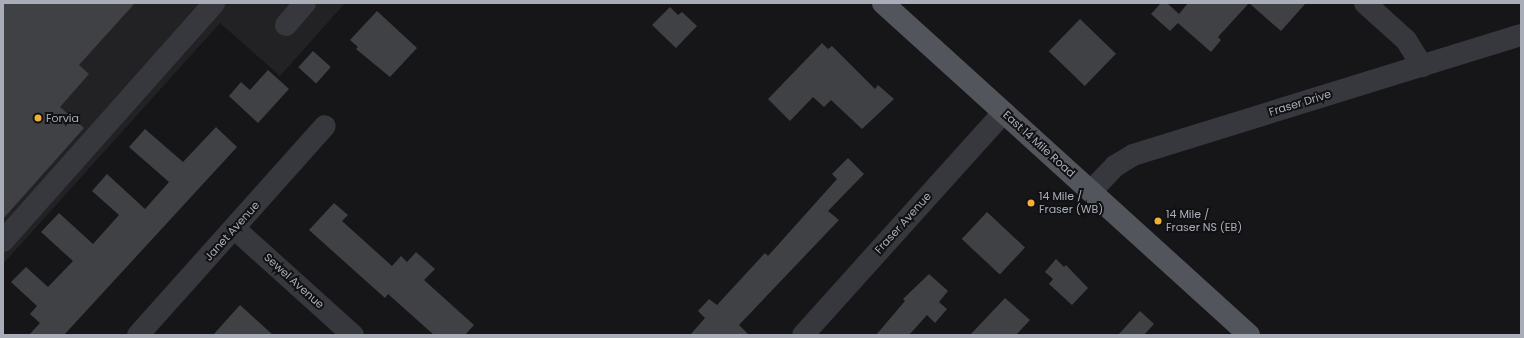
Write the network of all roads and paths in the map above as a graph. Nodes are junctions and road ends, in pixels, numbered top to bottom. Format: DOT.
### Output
graph roads {
  1 [pos="214,3"];
  2 [pos="305,3"];
  3 [pos="883,3"];
  4 [pos="1365,3"];
  5 [pos="286,25"];
  6 [pos="1521,35"];
  7 [pos="1422,66"];
  8 [pos="1004,112"];
  9 [pos="325,126"];
  10 [pos="1091,191"];
  11 [pos="234,228"];
  12 [pos="3,241"];
  13 [pos="138,335"];
  14 [pos="353,335"];
  15 [pos="803,335"];
  16 [pos="1249,335"];
  1 -- 12 [label="street"];
  2 -- 5 [label="street"];
  3 -- 8 [label="main road, East 14 Mile Road"];
  4 -- 7 [label="street"];
  6 -- 7 [label="street, Fraser Drive"];
  7 -- 10 [label="street, Fraser Drive"];
  8 -- 10 [label="main road, East 14 Mile Road"];
  8 -- 15 [label="street, Fraser Avenue"];
  9 -- 11 [label="street, Janet Avenue"];
  10 -- 16 [label="main road, East 14 Mile Road"];
  11 -- 13 [label="street, Janet Avenue"];
  11 -- 14 [label="street, Sewel Avenue"];
}
